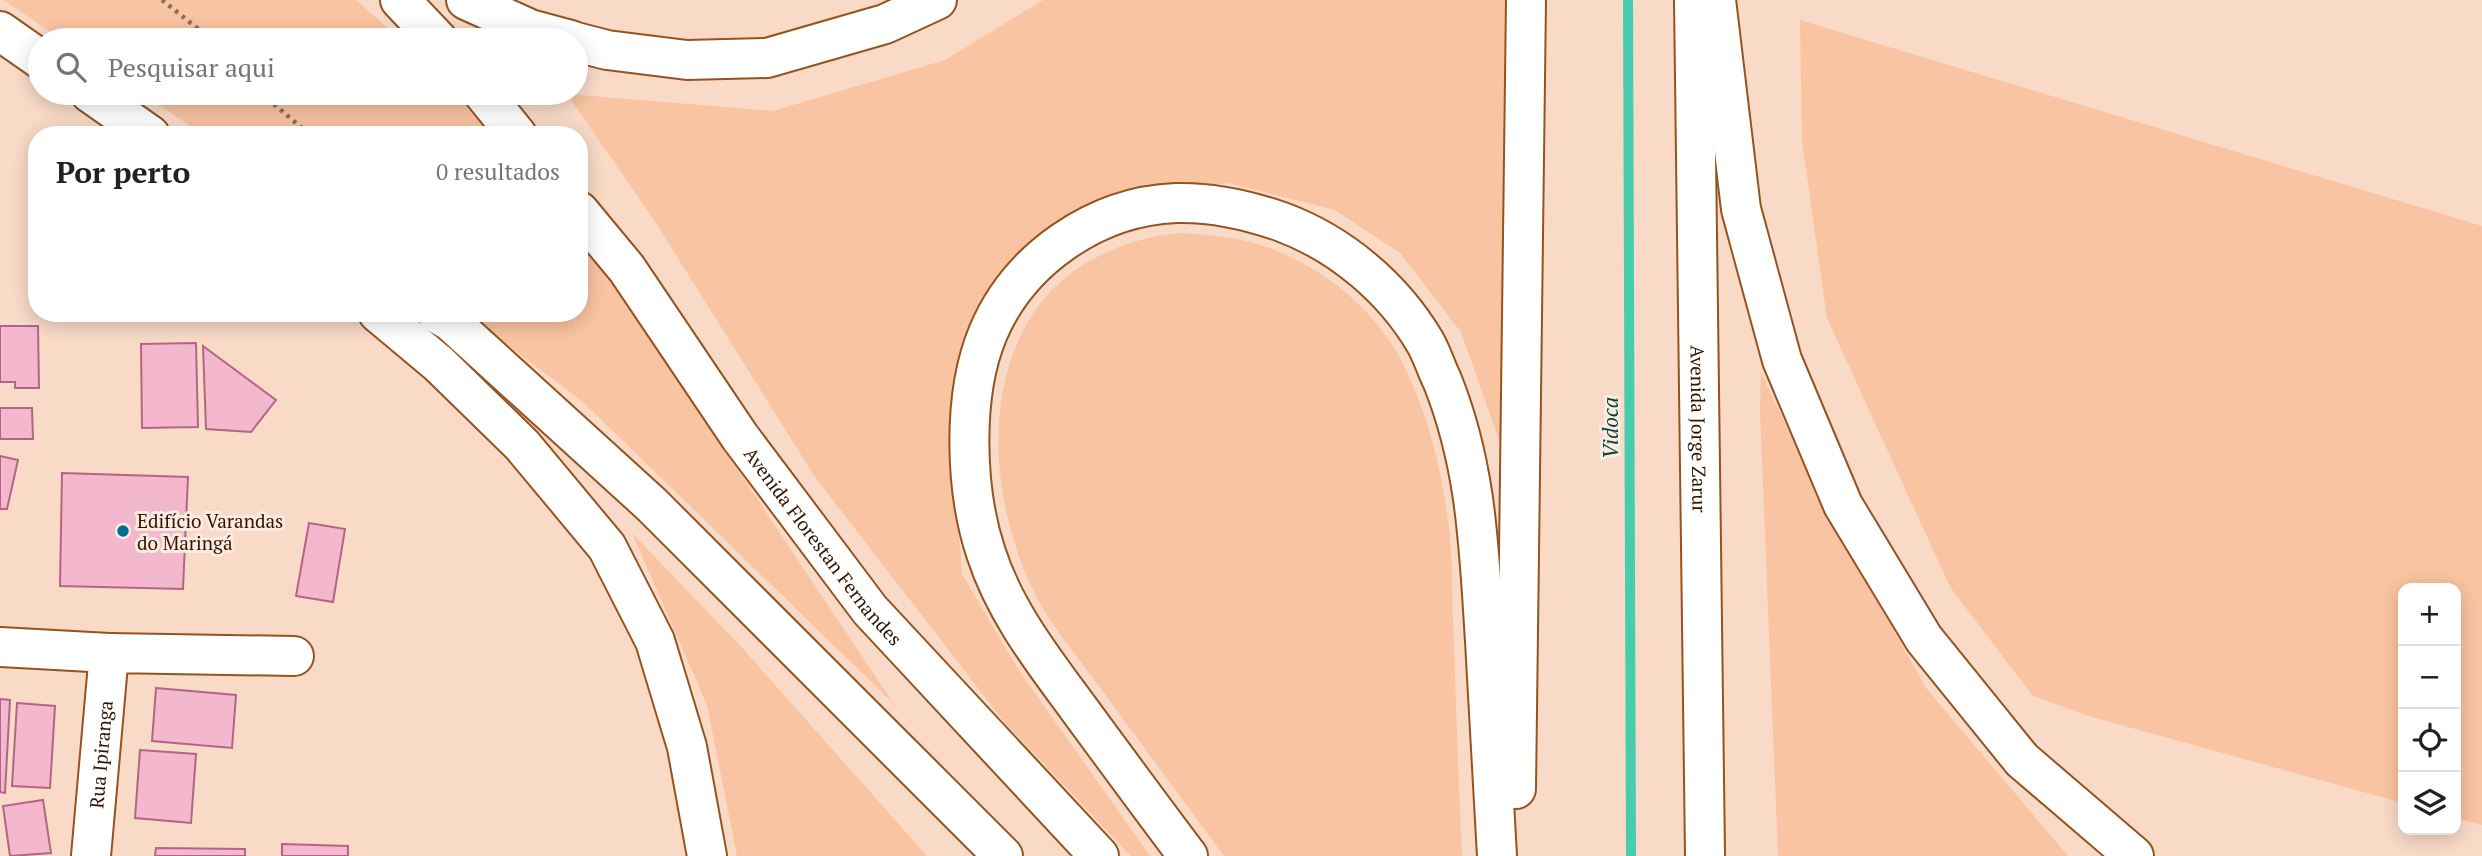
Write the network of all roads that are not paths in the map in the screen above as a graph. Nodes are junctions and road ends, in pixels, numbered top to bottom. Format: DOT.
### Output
graph roads {
  1 [pos="400,0"];
  2 [pos="466,0"];
  3 [pos="937,0"];
  4 [pos="1526,0"];
  5 [pos="1693,0"];
  6 [pos="1716,0"];
  7 [pos="427,28"];
  8 [pos="528,28"];
  9 [pos="0,31"];
  10 [pos="588,45"];
  11 [pos="28,50"];
  12 [pos="107,105"];
  13 [pos="493,105"];
  14 [pos="137,126"];
  15 [pos="510,126"];
  16 [pos="588,222"];
  17 [pos="389,322"];
  18 [pos="451,322"];
  19 [pos="0,647"];
  20 [pos="109,653"];
  21 [pos="294,656"];
  22 [pos="91,856"];
  23 [pos="707,856"];
  24 [pos="1003,856"];
  25 [pos="1099,856"];
  26 [pos="1188,856"];
  27 [pos="1497,856"];
  28 [pos="1516,856"];
  29 [pos="1705,856"];
  30 [pos="2134,856"];
  1 -- 7 [label="main road"];
  2 -- 8 [label="main road"];
  3 -- 10 [label="main road"];
  4 -- 28 [label="main road"];
  5 -- 29 [label="main road, Avenida Jorge Zarur"];
  6 -- 30 [label="main road"];
  9 -- 11 [label="main road"];
  12 -- 14 [label="main road"];
  13 -- 15 [label="main road"];
  16 -- 25 [label="main road, Avenida Florestan Fernandes"];
  17 -- 23 [label="main road"];
  18 -- 24 [label="main road"];
  19 -- 20 [label="main road"];
  20 -- 21 [label="main road"];
  20 -- 22 [label="main road, Rua Ipiranga"];
  26 -- 27 [label="main road"];
}
